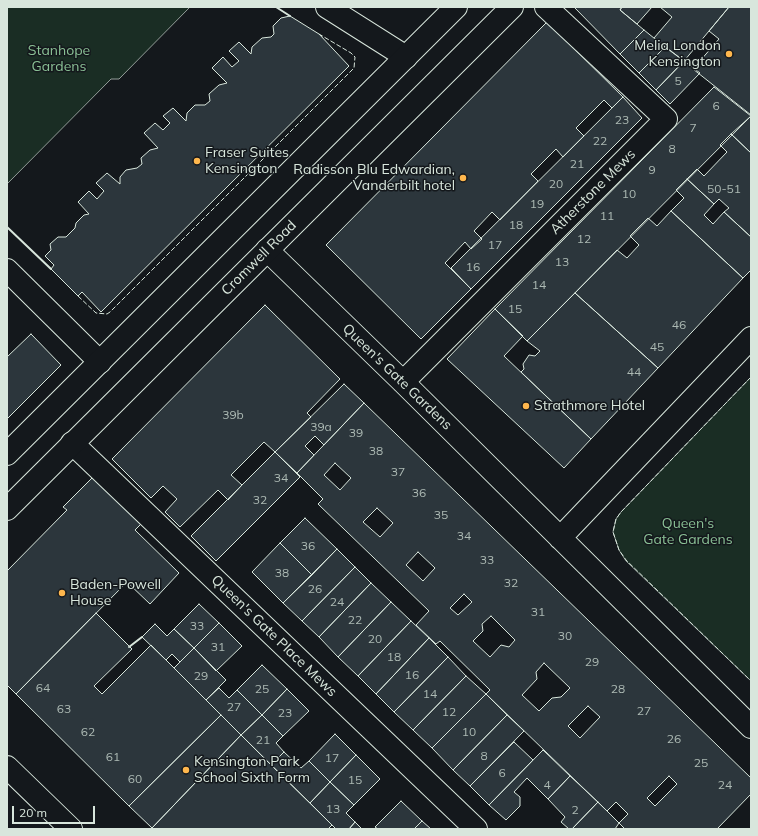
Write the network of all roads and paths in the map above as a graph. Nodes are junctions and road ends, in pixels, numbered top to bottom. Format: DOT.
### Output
graph roads {
  1 [pos="327,7"];
  2 [pos="456,7"];
  3 [pos="512,7"];
  4 [pos="546,7"];
  5 [pos="406,57"];
  6 [pos="267,250"];
  7 [pos="7,270"];
  8 [pos="751,338"];
  9 [pos="100,362"];
  10 [pos="403,382"];
  11 [pos="72,444"];
  12 [pos="7,454"];
  13 [pos="7,509"];
  14 [pos="560,538"];
  15 [pos="751,727"];
  16 [pos="7,767"];
  17 [pos="71,829"];
  18 [pos="476,829"];
  1 -- 5 [label="main road"];
  2 -- 5 [label="main road"];
  3 -- 6 [label="main road, Cromwell Road"];
  4 -- 10 [label="main road, Atherstone Mews"];
  5 -- 9 [label="main road"];
  6 -- 10 [label="main road, Queen's Gate Gardens"];
  6 -- 11 [label="main road, Cromwell Road"];
  7 -- 9 [label="main road"];
  8 -- 14 [label="main road"];
  9 -- 12 [label="main road"];
  10 -- 14 [label="main road, Queen's Gate Gardens"];
  11 -- 13 [label="main road, Cromwell Road"];
  11 -- 18 [label="main road, Queen's Gate Place Mews"];
  14 -- 15 [label="main road, Queen's Gate Gardens"];
  16 -- 17 [label="main road"];
}
